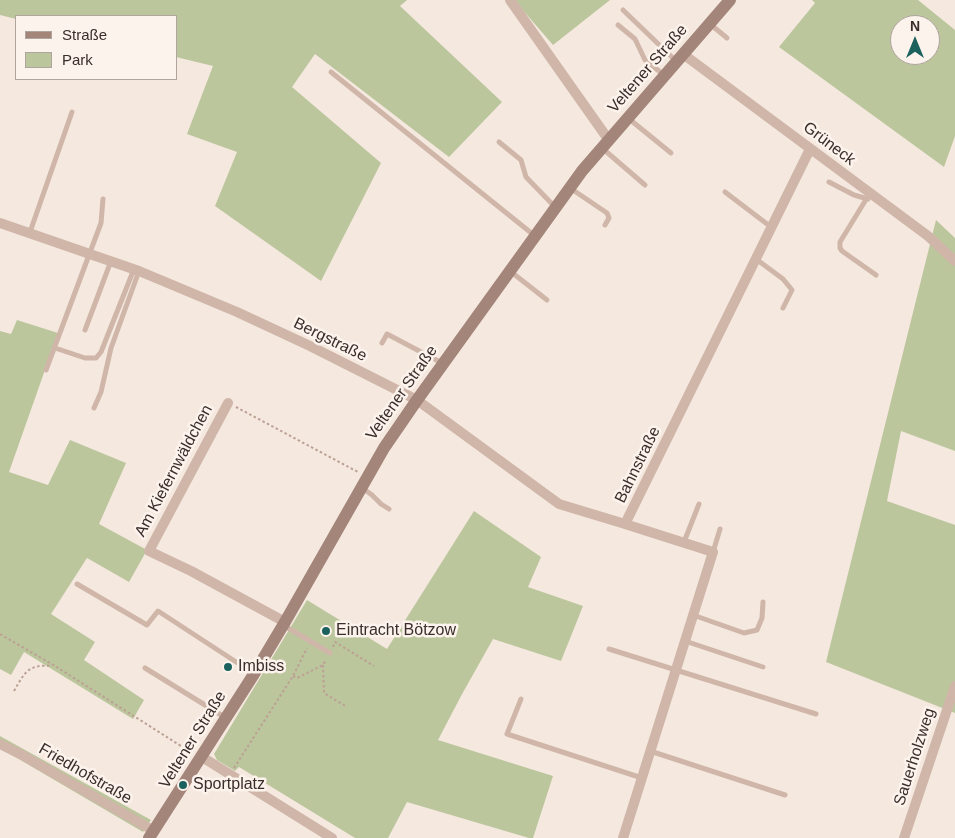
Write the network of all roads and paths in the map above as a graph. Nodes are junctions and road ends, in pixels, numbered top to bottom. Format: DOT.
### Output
graph roads {
  1 [pos="510,0"];
  2 [pos="730,0"];
  3 [pos="623,10"];
  4 [pos="710,23"];
  5 [pos="618,25"];
  6 [pos="727,38"];
  7 [pos="680,57"];
  8 [pos="331,72"];
  9 [pos="664,75"];
  10 [pos="72,112"];
  11 [pos="628,117"];
  12 [pos="499,142"];
  13 [pos="605,144"];
  14 [pos="810,149"];
  15 [pos="671,153"];
  16 [pos="829,182"];
  17 [pos="644,185"];
  18 [pos="570,188"];
  19 [pos="725,192"];
  20 [pos="868,196"];
  21 [pos="103,199"];
  22 [pos="556,207"];
  23 [pos="0,223"];
  24 [pos="605,225"];
  25 [pos="772,228"];
  26 [pos="30,232"];
  27 [pos="535,236"];
  28 [pos="90,253"];
  29 [pos="756,259"];
  30 [pos="111,260"];
  31 [pos="955,261"];
  32 [pos="137,270"];
  33 [pos="509,271"];
  34 [pos="876,275"];
  35 [pos="547,300"];
  36 [pos="783,308"];
  37 [pos="85,330"];
  38 [pos="382,344"];
  39 [pos="58,349"];
  40 [pos="442,363"];
  41 [pos="46,370"];
  42 [pos="417,400"];
  43 [pos="228,403"];
  44 [pos="94,408"];
  45 [pos="364,482"];
  46 [pos="699,504"];
  47 [pos="389,509"];
  48 [pos="625,524"];
  49 [pos="720,529"];
  50 [pos="683,543"];
  51 [pos="713,552"];
  52 [pos="77,584"];
  53 [pos="763,602"];
  54 [pos="693,615"];
  55 [pos="284,623"];
  56 [pos="0,634"];
  57 [pos="685,640"];
  58 [pos="310,642"];
  59 [pos="609,649"];
  60 [pos="330,653"];
  61 [pos="323,665"];
  62 [pos="55,666"];
  63 [pos="763,667"];
  64 [pos="145,668"];
  65 [pos="676,670"];
  66 [pos="254,674"];
  67 [pos="955,686"];
  68 [pos="14,691"];
  69 [pos="521,699"];
  70 [pos="346,707"];
  71 [pos="816,714"];
  72 [pos="226,718"];
  73 [pos="0,744"];
  74 [pos="650,751"];
  75 [pos="201,758"];
  76 [pos="230,774"];
  77 [pos="642,778"];
  78 [pos="784,795"];
  79 [pos="152,834"];
  80 [pos="332,838"];
  81 [pos="623,838"];
  82 [pos="904,838"];
  1 -- 13 [label="street"];
  2 -- 4 [label="main road, Veltener Straße"];
  3 -- 7 [label="lane"];
  4 -- 6 [label="lane"];
  4 -- 7 [label="main road, Veltener Straße"];
  5 -- 9 [label="lane"];
  7 -- 9 [label="main road, Veltener Straße"];
  7 -- 14 [label="street, Grüneck"];
  8 -- 27 [label="lane"];
  9 -- 11 [label="main road, Veltener Straße"];
  10 -- 26 [label="lane"];
  11 -- 13 [label="main road, Veltener Straße"];
  11 -- 15 [label="lane"];
  12 -- 22 [label="lane"];
  13 -- 17 [label="lane"];
  13 -- 18 [label="main road, Veltener Straße"];
  14 -- 20 [label="street, Grüneck"];
  14 -- 25 [label="street, Bahnstraße"];
  16 -- 20 [label="lane"];
  18 -- 22 [label="main road, Veltener Straße"];
  18 -- 24 [label="lane"];
  19 -- 25 [label="lane"];
  20 -- 31 [label="street, Grüneck"];
  20 -- 34 [label="lane"];
  21 -- 28 [label="lane"];
  22 -- 27 [label="main road, Veltener Straße"];
  23 -- 26 [label="street, Bergstraße"];
  25 -- 29 [label="street, Bahnstraße"];
  26 -- 28 [label="street, Bergstraße"];
  27 -- 33 [label="main road, Veltener Straße"];
  28 -- 30 [label="street, Bergstraße"];
  28 -- 41 [label="lane"];
  29 -- 36 [label="lane"];
  29 -- 48 [label="street, Bahnstraße"];
  30 -- 32 [label="street, Bergstraße"];
  30 -- 37 [label="lane"];
  32 -- 39 [label="lane"];
  32 -- 42 [label="street, Bergstraße"];
  32 -- 44 [label="lane"];
  33 -- 35 [label="lane"];
  33 -- 40 [label="main road, Veltener Straße"];
  38 -- 40 [label="lane"];
  40 -- 42 [label="main road, Veltener Straße"];
  42 -- 45 [label="main road, Veltener Straße"];
  42 -- 48 [label="street, Bergstraße"];
  43 -- 45 [label="path"];
  43 -- 55 [label="street, Am Kiefernwäldchen"];
  45 -- 47 [label="lane"];
  45 -- 55 [label="main road, Veltener Straße"];
  46 -- 50 [label="lane"];
  48 -- 50 [label="street, Bahnstraße"];
  49 -- 51 [label="lane"];
  50 -- 51 [label="street, Bahnstraße"];
  51 -- 54 [label="street"];
  52 -- 66 [label="lane"];
  53 -- 54 [label="lane"];
  54 -- 57 [label="street"];
  55 -- 58 [label="lane"];
  55 -- 66 [label="main road, Veltener Straße"];
  56 -- 62 [label="path"];
  57 -- 63 [label="lane"];
  57 -- 65 [label="street"];
  58 -- 60 [label="lane"];
  58 -- 76 [label="path"];
  59 -- 65 [label="lane"];
  61 -- 70 [label="path"];
  62 -- 68 [label="path"];
  62 -- 75 [label="path"];
  64 -- 72 [label="lane"];
  65 -- 71 [label="lane"];
  65 -- 74 [label="street"];
  66 -- 72 [label="main road, Veltener Straße"];
  67 -- 82 [label="street, Sauerholzweg"];
  69 -- 77 [label="lane"];
  72 -- 75 [label="main road, Veltener Straße"];
  73 -- 79 [label="street, Friedhofstraße"];
  74 -- 77 [label="street"];
  74 -- 78 [label="lane"];
  75 -- 76 [label="street"];
  75 -- 79 [label="main road, Veltener Straße"];
  76 -- 80 [label="street"];
  77 -- 81 [label="street"];
}
